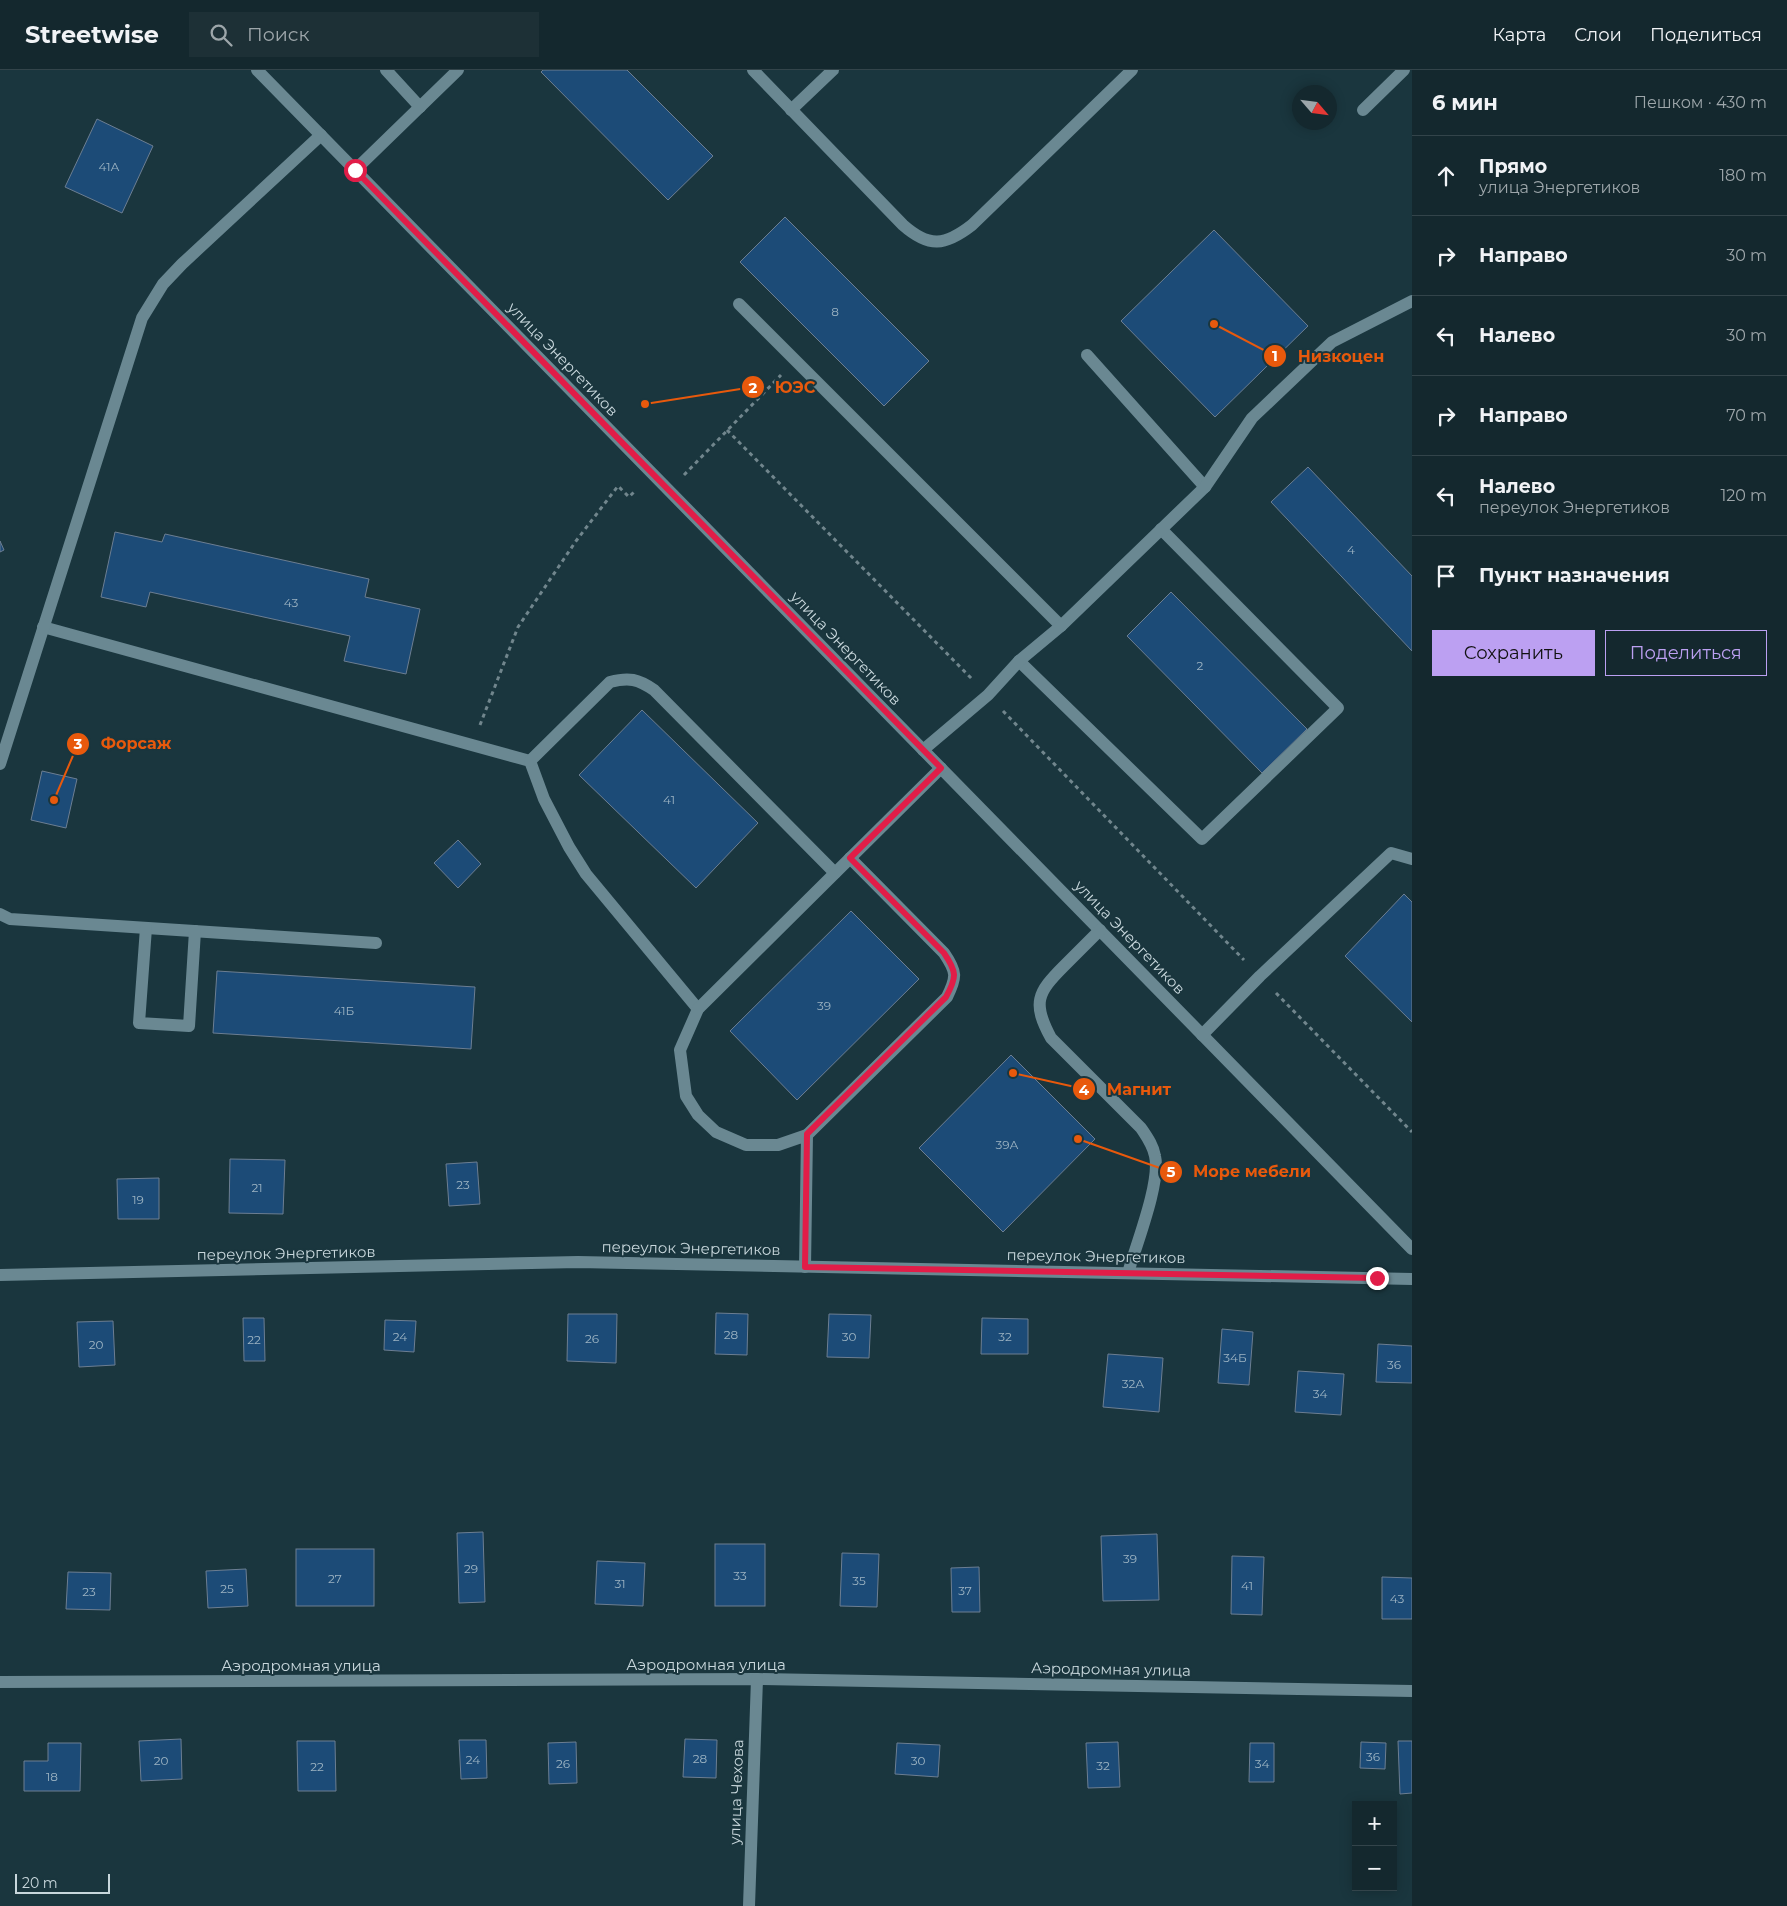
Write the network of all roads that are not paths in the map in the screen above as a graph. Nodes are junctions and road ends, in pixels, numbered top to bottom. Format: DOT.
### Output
graph roads {
  1 [pos="257,70"];
  2 [pos="386,70"];
  3 [pos="458,70"];
  4 [pos="753,70"];
  5 [pos="833,70"];
  6 [pos="1132,70"];
  7 [pos="1404,70"];
  8 [pos="420,107"];
  9 [pos="791,110"];
  10 [pos="1363,110"];
  11 [pos="321,135"];
  12 [pos="355,170"];
  13 [pos="1412,301"];
  14 [pos="739,304"];
  15 [pos="1087,355"];
  16 [pos="1205,487"];
  17 [pos="1161,529"];
  18 [pos="1061,626"];
  19 [pos="43,627"];
  20 [pos="1019,661"];
  21 [pos="923,750"];
  22 [pos="530,761"];
  23 [pos="0,764"];
  24 [pos="941,768"];
  25 [pos="850,858"];
  26 [pos="1412,859"];
  27 [pos="835,873"];
  28 [pos="0,914"];
  29 [pos="146,928"];
  30 [pos="1100,930"];
  31 [pos="195,931"];
  32 [pos="376,943"];
  33 [pos="698,1009"];
  34 [pos="1202,1035"];
  35 [pos="807,1134"];
  36 [pos="1412,1249"];
  37 [pos="805,1267"];
  38 [pos="1128,1273"];
  39 [pos="0,1275"];
  40 [pos="1412,1279"];
  41 [pos="756,1679"];
  42 [pos="0,1682"];
  43 [pos="1412,1691"];
  44 [pos="749,1906"];
  1 -- 11 [label="street, улица Энергетиков"];
  2 -- 8 [label="street"];
  3 -- 8 [label="street"];
  4 -- 9 [label="street"];
  5 -- 9 [label="street"];
  6 -- 9 [label="street"];
  7 -- 10 [label="street"];
  8 -- 12 [label="street"];
  11 -- 12 [label="street, улица Энергетиков"];
  11 -- 19 [label="street"];
  12 -- 21 [label="street, улица Энергетиков"];
  13 -- 16 [label="street"];
  14 -- 18 [label="street"];
  15 -- 16 [label="street"];
  16 -- 17 [label="street"];
  17 -- 18 [label="street"];
  17 -- 20 [label="street"];
  18 -- 20 [label="street"];
  19 -- 22 [label="street"];
  19 -- 23 [label="street"];
  20 -- 21 [label="street"];
  21 -- 24 [label="street, улица Энергетиков"];
  22 -- 27 [label="street"];
  22 -- 33 [label="street"];
  24 -- 25 [label="street"];
  24 -- 30 [label="street, улица Энергетиков"];
  25 -- 27 [label="street"];
  25 -- 35 [label="street"];
  26 -- 34 [label="street"];
  27 -- 33 [label="street"];
  28 -- 29 [label="street"];
  29 -- 31 [label="street"];
  29 -- 31 [label="street"];
  30 -- 34 [label="street, улица Энергетиков"];
  30 -- 38 [label="street"];
  31 -- 32 [label="street"];
  33 -- 35 [label="street"];
  34 -- 36 [label="street, улица Энергетиков"];
  35 -- 37 [label="street"];
  37 -- 38 [label="street, переулок Энергетиков"];
  37 -- 39 [label="street, переулок Энергетиков"];
  38 -- 40 [label="street, переулок Энергетиков"];
  41 -- 42 [label="street, Аэродромная улица"];
  41 -- 43 [label="street, Аэродромная улица"];
  41 -- 44 [label="street, улица Чехова"];
}
